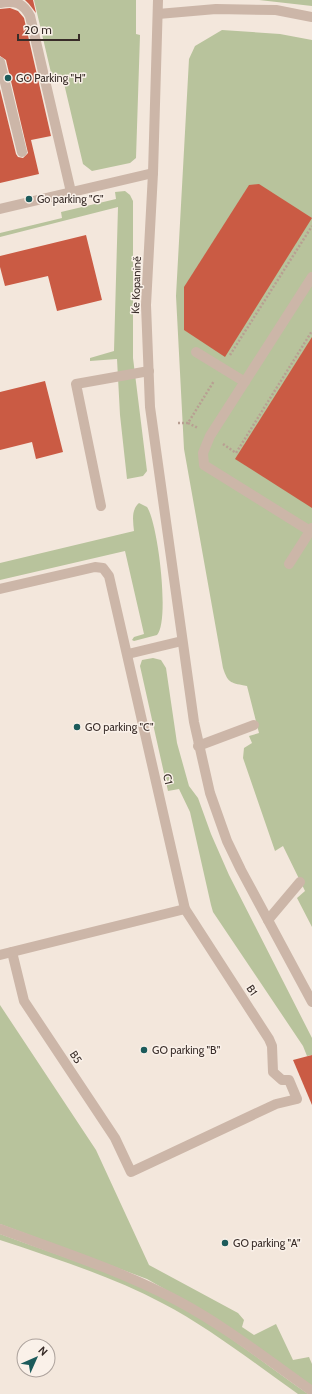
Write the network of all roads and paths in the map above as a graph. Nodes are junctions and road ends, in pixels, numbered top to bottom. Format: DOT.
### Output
graph roads {
  1 [pos="158,0"];
  2 [pos="0,2"];
  3 [pos="158,14"];
  4 [pos="312,17"];
  5 [pos="0,62"];
  6 [pos="22,152"];
  7 [pos="152,173"];
  8 [pos="71,192"];
  9 [pos="0,209"];
  10 [pos="312,226"];
  11 [pos="312,277"];
  12 [pos="312,331"];
  13 [pos="196,352"];
  14 [pos="227,360"];
  15 [pos="149,371"];
  16 [pos="216,376"];
  17 [pos="245,382"];
  18 [pos="178,424"];
  19 [pos="219,442"];
  20 [pos="101,506"];
  21 [pos="311,529"];
  22 [pos="289,564"];
  23 [pos="0,589"];
  24 [pos="182,642"];
  25 [pos="128,654"];
  26 [pos="254,725"];
  27 [pos="198,746"];
  28 [pos="300,882"];
  29 [pos="185,909"];
  30 [pos="268,920"];
  31 [pos="12,952"];
  32 [pos="0,955"];
  33 [pos="312,1002"];
  34 [pos="297,1099"];
  35 [pos="0,1229"];
  36 [pos="312,1391"];
  1 -- 3 [label="street, Ke Kopanině"];
  2 -- 8 [label="street"];
  3 -- 4 [label="street"];
  3 -- 7 [label="street, Ke Kopanině"];
  5 -- 6 [label="street"];
  7 -- 8 [label="street"];
  7 -- 15 [label="street, Ke Kopanině"];
  8 -- 9 [label="street"];
  10 -- 14 [label="path"];
  11 -- 17 [label="street"];
  12 -- 19 [label="path"];
  13 -- 17 [label="street"];
  15 -- 20 [label="street"];
  15 -- 24 [label="street, Ke Kopanině"];
  16 -- 18 [label="path"];
  17 -- 21 [label="street"];
  21 -- 22 [label="street"];
  23 -- 25 [label="street, C1"];
  24 -- 25 [label="street"];
  24 -- 27 [label="street, Ke Kopanině"];
  25 -- 29 [label="street, C1"];
  26 -- 27 [label="street"];
  27 -- 30 [label="street, Ke Kopanině"];
  28 -- 30 [label="street"];
  29 -- 31 [label="street"];
  29 -- 34 [label="street, B1"];
  30 -- 33 [label="street, Ke Kopanině"];
  31 -- 32 [label="street"];
  31 -- 34 [label="street, B5"];
  35 -- 36 [label="street"];
}
